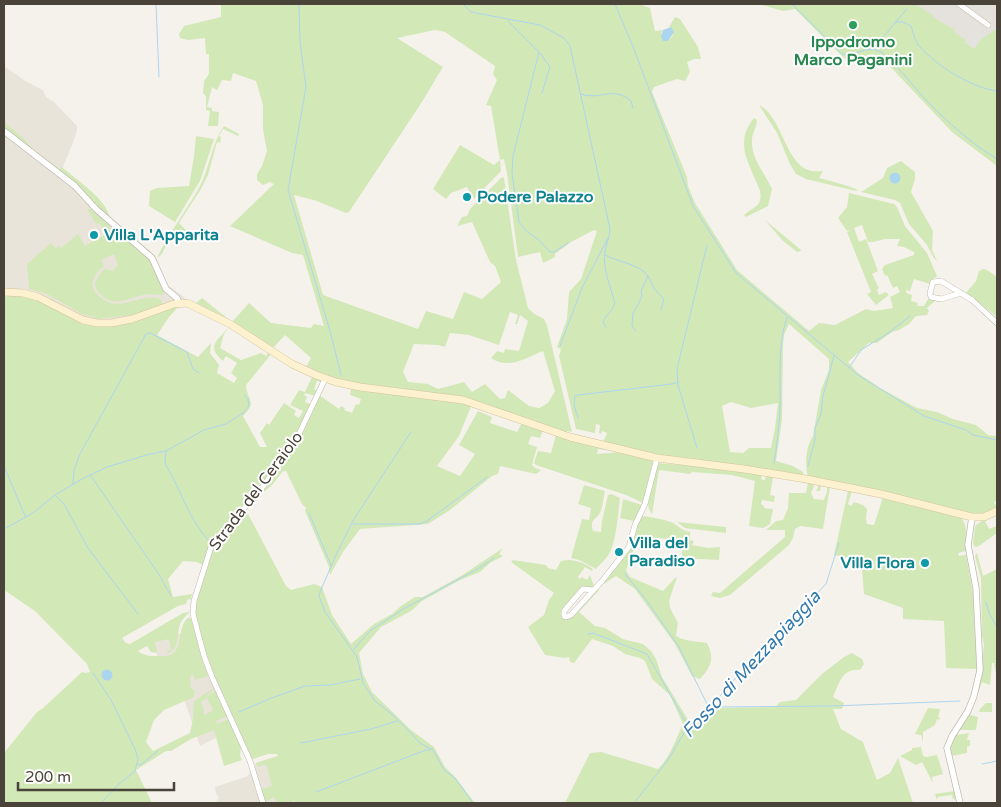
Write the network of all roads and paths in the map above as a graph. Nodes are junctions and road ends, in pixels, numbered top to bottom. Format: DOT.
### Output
graph roads {
  1 [pos="959,4"];
  2 [pos="988,25"];
  3 [pos="4,131"];
  4 [pos="4,292"];
  5 [pos="961,293"];
  6 [pos="179,302"];
  7 [pos="997,323"];
  8 [pos="325,378"];
  9 [pos="656,458"];
  10 [pos="997,511"];
  11 [pos="972,517"];
  12 [pos="593,590"];
  13 [pos="263,803"];
  14 [pos="960,803"];
  1 -- 2 [label="street"];
  3 -- 6 [label="street"];
  4 -- 6 [label="main road"];
  5 -- 5 [label="street"];
  5 -- 7 [label="street"];
  6 -- 8 [label="main road"];
  8 -- 9 [label="main road"];
  8 -- 13 [label="street, Strada del Ceraiolo"];
  9 -- 11 [label="main road"];
  9 -- 12 [label="street"];
  10 -- 11 [label="main road"];
  11 -- 14 [label="street"];
  12 -- 12 [label="street"];
}
